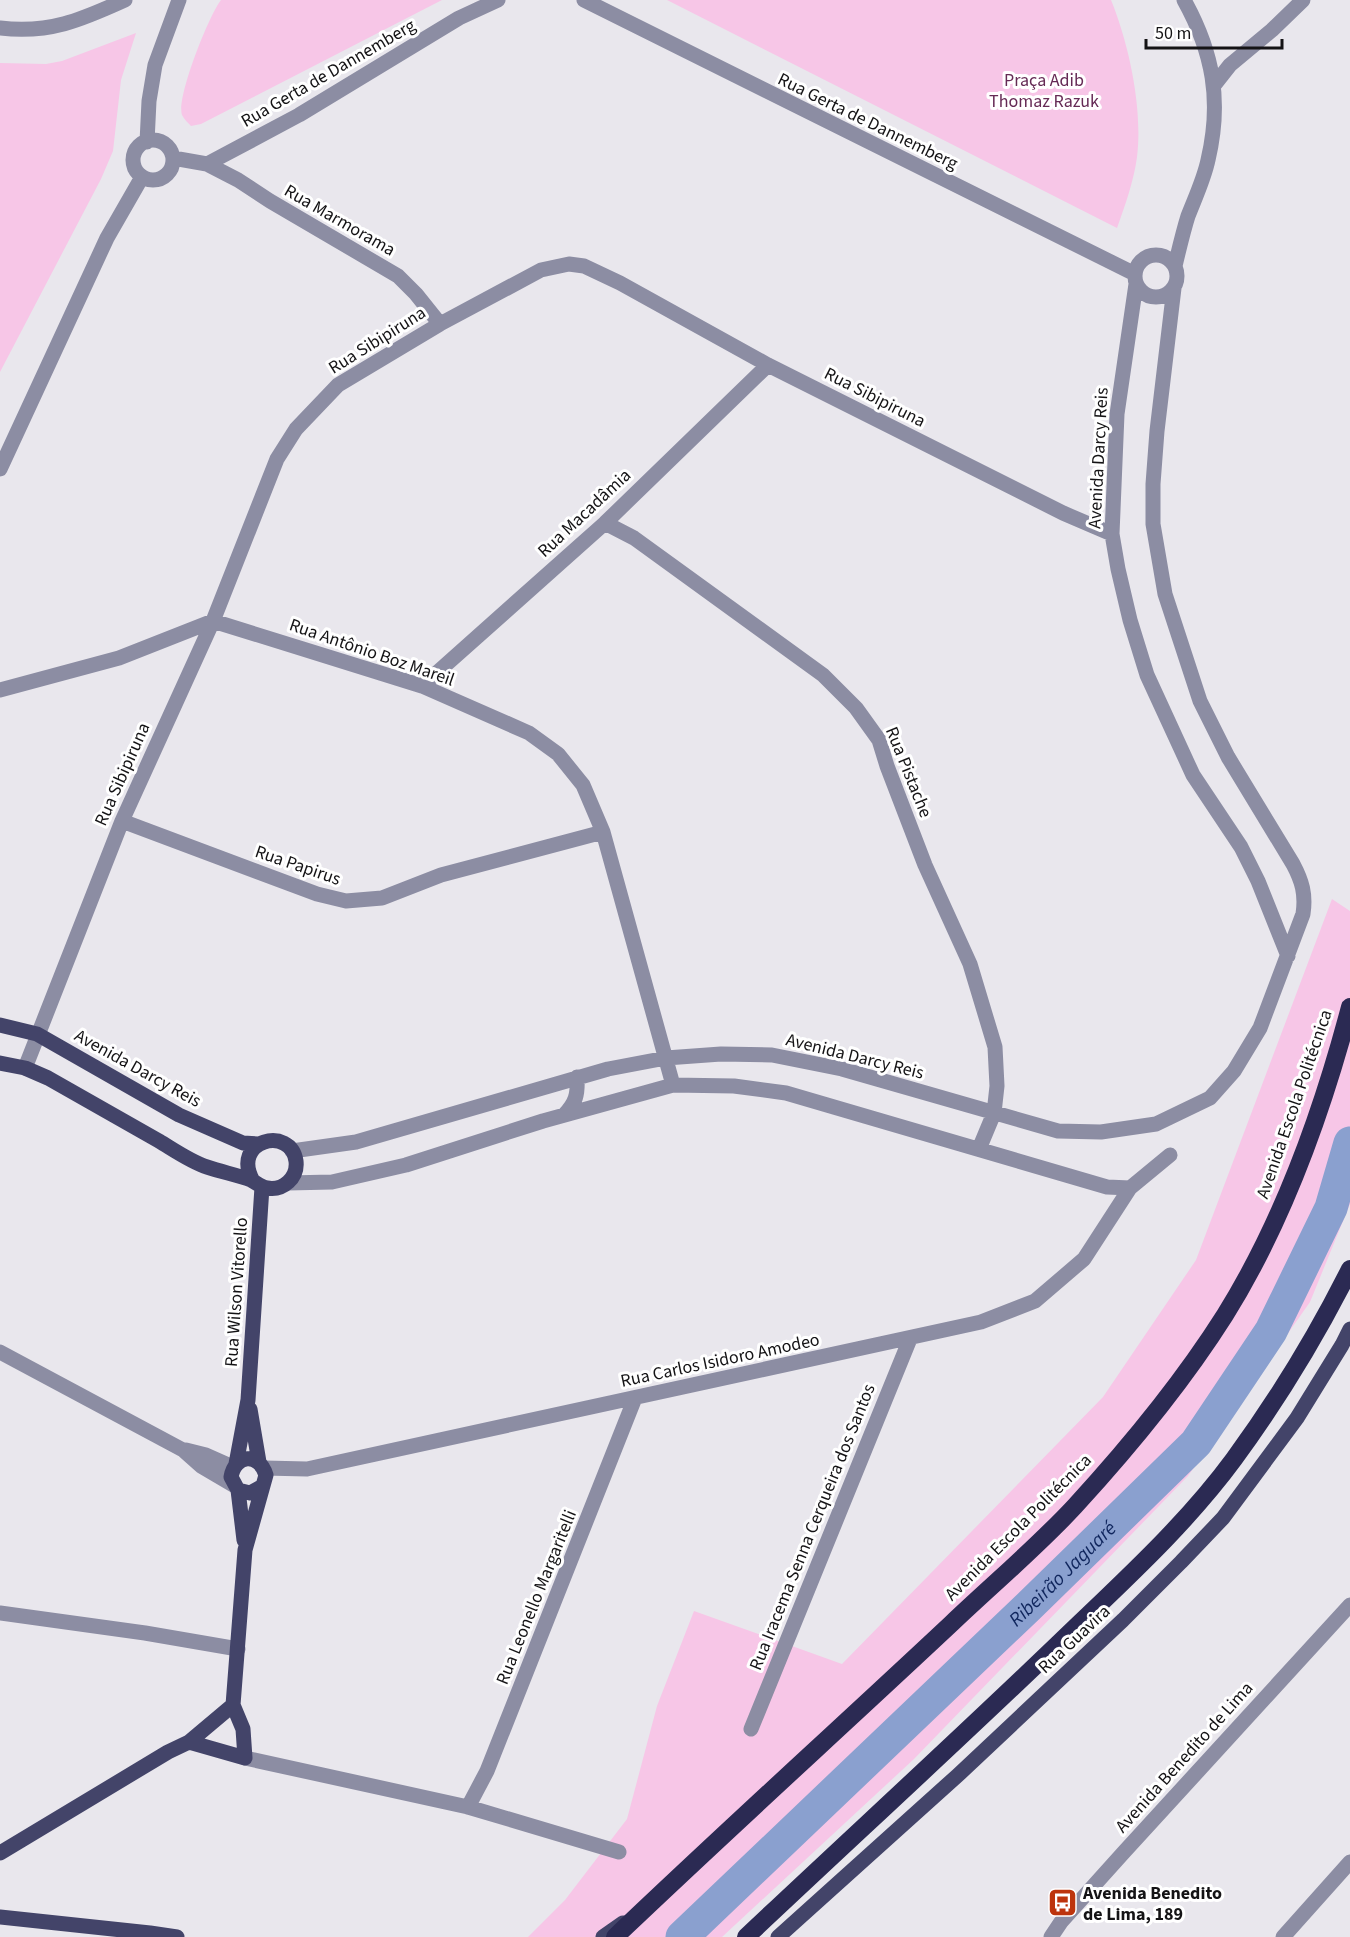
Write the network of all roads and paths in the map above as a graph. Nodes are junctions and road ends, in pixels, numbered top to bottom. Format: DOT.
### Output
graph roads {
  1 [pos="124,0"];
  2 [pos="179,0"];
  3 [pos="498,0"];
  4 [pos="584,0"];
  5 [pos="1184,0"];
  6 [pos="1303,0"];
  7 [pos="0,28"];
  8 [pos="1215,84"];
  9 [pos="147,142"];
  10 [pos="173,158"];
  11 [pos="207,164"];
  12 [pos="142,177"];
  13 [pos="1175,266"];
  14 [pos="1136,279"];
  15 [pos="1174,288"];
  16 [pos="440,324"];
  17 [pos="768,365"];
  18 [pos="0,469"];
  19 [pos="605,523"];
  20 [pos="1112,534"];
  21 [pos="213,621"];
  22 [pos="422,686"];
  23 [pos="0,690"];
  24 [pos="122,821"];
  25 [pos="603,831"];
  26 [pos="1288,956"];
  27 [pos="1350,1007"];
  28 [pos="0,1025"];
  29 [pos="37,1034"];
  30 [pos="666,1058"];
  31 [pos="0,1063"];
  32 [pos="25,1068"];
  33 [pos="577,1077"];
  34 [pos="673,1085"];
  35 [pos="994,1113"];
  36 [pos="564,1115"];
  37 [pos="258,1144"];
  38 [pos="979,1149"];
  39 [pos="292,1151"];
  40 [pos="1170,1155"];
  41 [pos="288,1183"];
  42 [pos="258,1184"];
  43 [pos="1130,1188"];
  44 [pos="1350,1269"];
  45 [pos="1350,1329"];
  46 [pos="910,1338"];
  47 [pos="0,1353"];
  48 [pos="635,1398"];
  49 [pos="248,1400"];
  50 [pos="183,1450"];
  51 [pos="261,1465"];
  52 [pos="235,1466"];
  53 [pos="261,1487"];
  54 [pos="236,1488"];
  55 [pos="245,1550"];
  56 [pos="1350,1605"];
  57 [pos="0,1613"];
  58 [pos="238,1649"];
  59 [pos="233,1705"];
  60 [pos="751,1729"];
  61 [pos="189,1742"];
  62 [pos="245,1758"];
  63 [pos="468,1807"];
  64 [pos="619,1852"];
  65 [pos="0,1853"];
  66 [pos="1350,1862"];
  67 [pos="652,1902"];
  68 [pos="0,1917"];
  69 [pos="781,1936"];
  70 [pos="177,1937"];
  71 [pos="603,1937"];
  72 [pos="615,1937"];
  73 [pos="746,1937"];
  74 [pos="1051,1937"];
  75 [pos="1283,1937"];
  1 -- 7 [label="street"];
  2 -- 9 [label="street"];
  3 -- 11 [label="street, Rua Gerta de Dannemberg"];
  4 -- 14 [label="street, Rua Gerta de Dannemberg"];
  5 -- 8 [label="street"];
  6 -- 8 [label="street"];
  8 -- 13 [label="street"];
  9 -- 10 [label="street"];
  9 -- 12 [label="street"];
  10 -- 11 [label="street"];
  10 -- 12 [label="street"];
  11 -- 16 [label="street, Rua Marmorama"];
  12 -- 18 [label="street"];
  13 -- 14 [label="street"];
  13 -- 15 [label="street"];
  14 -- 15 [label="street"];
  14 -- 20 [label="street, Avenida Darcy Reis"];
  15 -- 26 [label="street, Avenida Darcy Reis"];
  16 -- 17 [label="street, Rua Sibipiruna"];
  16 -- 21 [label="street, Rua Sibipiruna"];
  17 -- 19 [label="street, Rua Macadâmia"];
  17 -- 20 [label="street, Rua Sibipiruna"];
  19 -- 22 [label="street, Rua Macadâmia"];
  19 -- 35 [label="street, Rua Pistache"];
  20 -- 26 [label="street, Avenida Darcy Reis"];
  21 -- 22 [label="street, Rua Antônio Boz Mareil"];
  21 -- 23 [label="street"];
  21 -- 24 [label="street, Rua Sibipiruna"];
  22 -- 25 [label="street, Rua Antônio Boz Mareil"];
  24 -- 25 [label="street, Rua Papirus"];
  24 -- 29 [label="street, Rua Sibipiruna"];
  25 -- 30 [label="street, Rua Antônio Boz Mareil"];
  26 -- 35 [label="street, Avenida Darcy Reis"];
  27 -- 67 [label="highway, Avenida Escola Politécnica"];
  28 -- 29 [label="main road, Avenida Darcy Reis"];
  29 -- 32 [label="street, Rua Sibipiruna"];
  29 -- 37 [label="main road, Avenida Darcy Reis"];
  30 -- 33 [label="street, Avenida Darcy Reis"];
  30 -- 34 [label="street, Rua Antônio Boz Mareil"];
  30 -- 35 [label="street, Avenida Darcy Reis"];
  31 -- 32 [label="main road"];
  32 -- 42 [label="main road"];
  33 -- 36 [label="street"];
  33 -- 39 [label="street, Avenida Darcy Reis"];
  34 -- 36 [label="street"];
  34 -- 38 [label="street"];
  35 -- 38 [label="street, Rua Pistache"];
  36 -- 41 [label="street"];
  37 -- 39 [label="main road"];
  37 -- 42 [label="main road"];
  38 -- 43 [label="street"];
  39 -- 41 [label="main road"];
  40 -- 43 [label="street"];
  41 -- 42 [label="main road"];
  42 -- 49 [label="main road, Rua Wilson Vitorello"];
  43 -- 46 [label="street, Rua Carlos Isidoro Amodeo"];
  44 -- 73 [label="highway"];
  45 -- 69 [label="main road, Rua Guavira"];
  46 -- 48 [label="street, Rua Carlos Isidoro Amodeo"];
  46 -- 60 [label="street, Rua Iracema Senna Cerqueira dos Santos"];
  47 -- 50 [label="street"];
  48 -- 51 [label="street, Rua Carlos Isidoro Amodeo"];
  48 -- 63 [label="street, Rua Leonello Margaritelli"];
  49 -- 51 [label="main road, Rua Wilson Vitorello"];
  49 -- 52 [label="main road, Rua Wilson Vitorello"];
  50 -- 52 [label="street"];
  50 -- 54 [label="street"];
  51 -- 52 [label="main road"];
  51 -- 53 [label="main road"];
  52 -- 54 [label="main road"];
  53 -- 54 [label="main road"];
  53 -- 55 [label="main road"];
  54 -- 55 [label="main road"];
  55 -- 58 [label="main road"];
  56 -- 74 [label="street, Avenida Benedito de Lima"];
  57 -- 58 [label="street"];
  58 -- 59 [label="main road"];
  59 -- 61 [label="main road"];
  59 -- 62 [label="main road"];
  61 -- 62 [label="main road"];
  61 -- 65 [label="main road"];
  62 -- 63 [label="street"];
  63 -- 64 [label="street"];
  66 -- 75 [label="street"];
  67 -- 71 [label="main road, Avenida Escola Politécnica"];
  67 -- 72 [label="highway, Avenida Escola Politécnica"];
  68 -- 70 [label="main road"];
}
